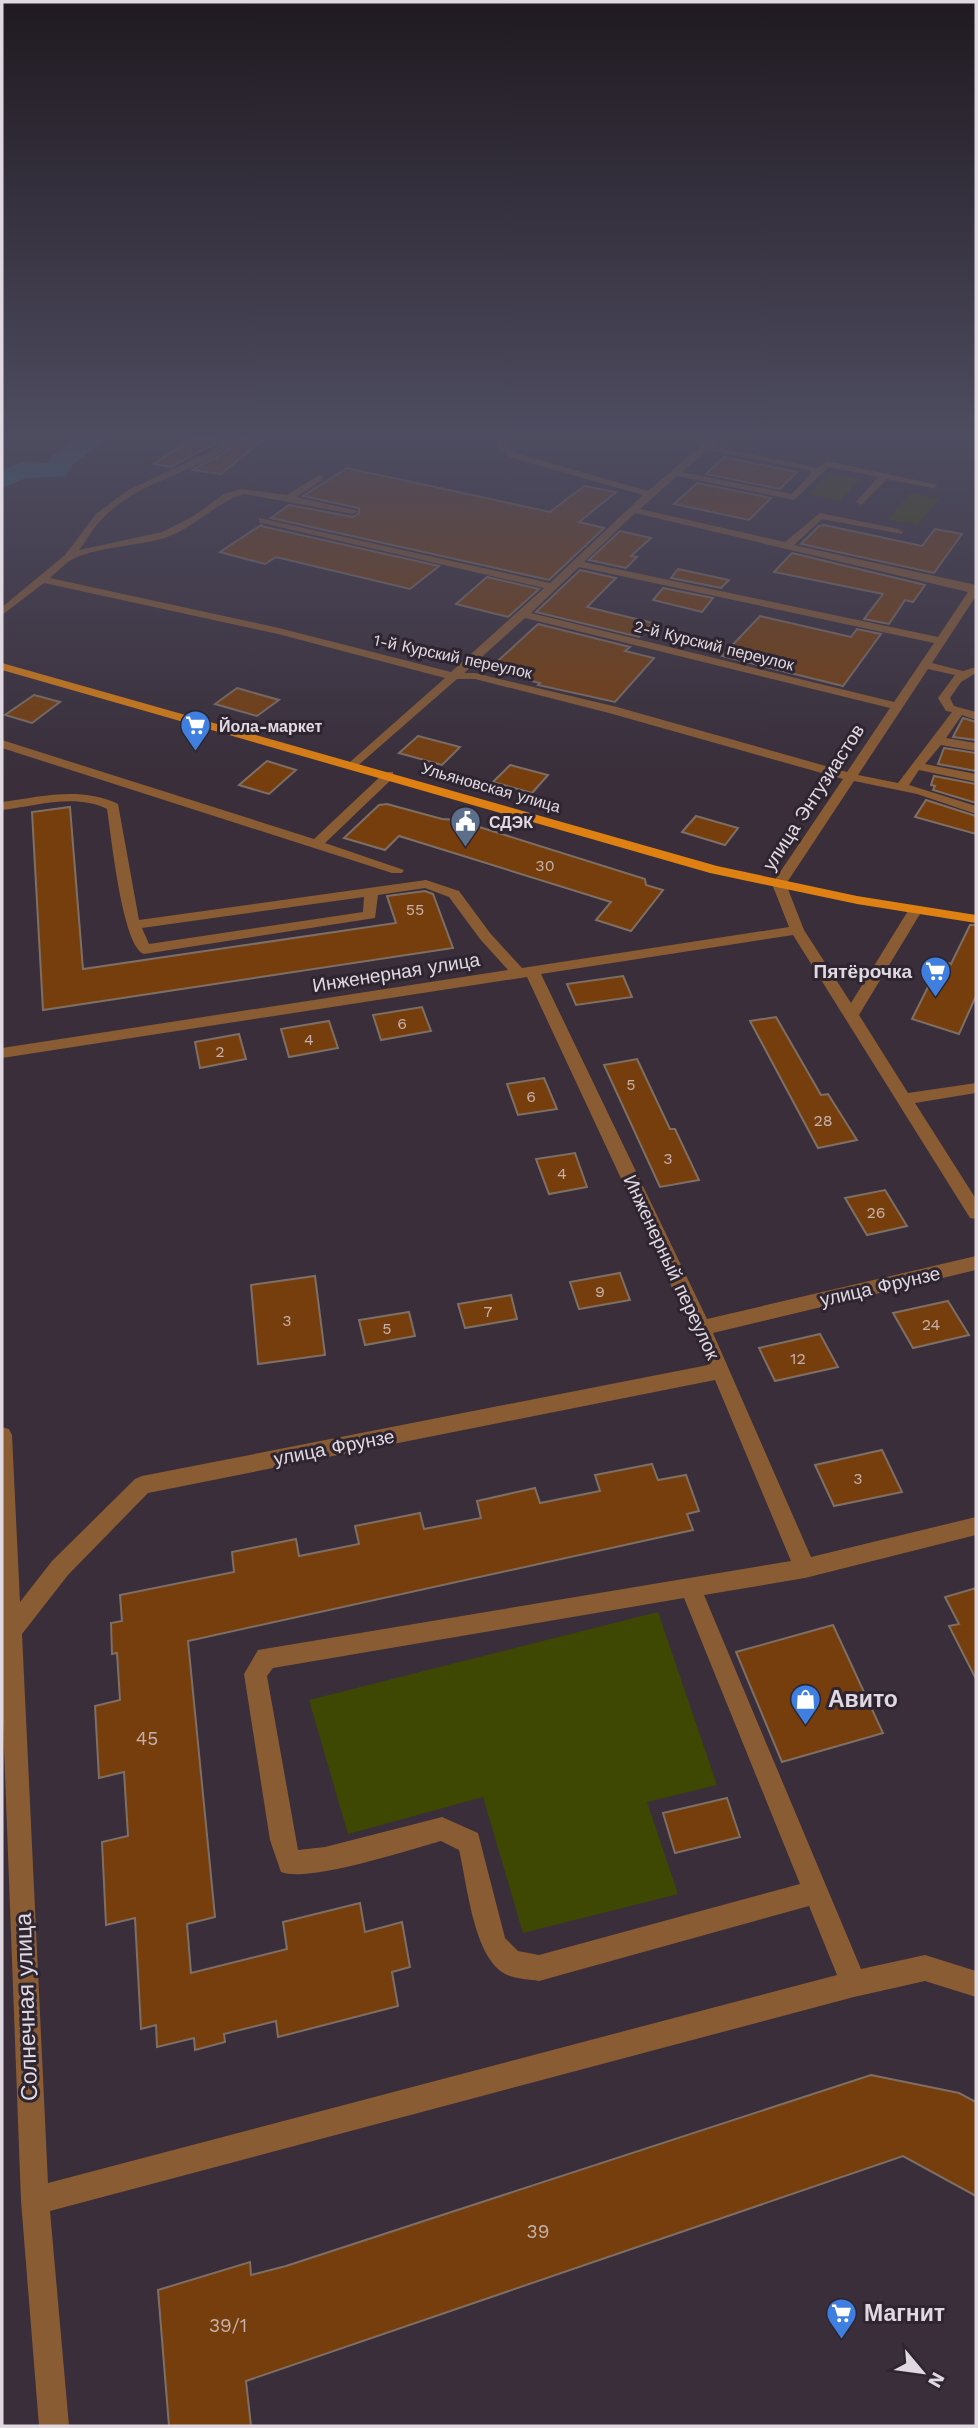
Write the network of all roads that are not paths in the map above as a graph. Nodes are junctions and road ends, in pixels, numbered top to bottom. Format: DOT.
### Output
graph roads {
  1 [pos="73,552"];
  2 [pos="84,552"];
  3 [pos="402,552"];
  4 [pos="590,552"];
  5 [pos="819,552"];
  6 [pos="69,558"];
  7 [pos="578,564"];
  8 [pos="45,580"];
  9 [pos="553,587"];
  10 [pos="976,589"];
  11 [pos="2,612"];
  12 [pos="523,614"];
  13 [pos="940,641"];
  14 [pos="924,664"];
  15 [pos="2,666"];
  16 [pos="976,670"];
  17 [pos="963,674"];
  18 [pos="452,676"];
  19 [pos="897,706"];
  20 [pos="958,712"];
  21 [pos="976,716"];
  22 [pos="936,740"];
  23 [pos="2,744"];
  24 [pos="976,747"];
  25 [pos="354,765"];
  26 [pos="916,766"];
  27 [pos="389,775"];
  28 [pos="850,775"];
  29 [pos="976,778"];
  30 [pos="901,788"];
  31 [pos="2,806"];
  32 [pos="976,810"];
  33 [pos="316,844"];
  34 [pos="397,870"];
  35 [pos="779,884"];
  36 [pos="371,893"];
  37 [pos="916,909"];
  38 [pos="976,919"];
  39 [pos="133,925"];
  40 [pos="797,930"];
  41 [pos="525,971"];
  42 [pos="851,1015"];
  43 [pos="2,1053"];
  44 [pos="976,1088"];
  45 [pos="904,1099"];
  46 [pos="976,1213"];
  47 [pos="976,1263"];
  48 [pos="702,1328"];
  49 [pos="720,1371"];
  50 [pos="2,1435"];
  51 [pos="976,1525"];
  52 [pos="805,1567"];
  53 [pos="690,1587"];
  54 [pos="10,1632"];
  55 [pos="816,1892"];
  56 [pos="854,1984"];
  57 [pos="976,1984"];
  58 [pos="35,2201"];
  59 [pos="54,2426"];
  1 -- 6 [label="street"];
  2 -- 6 [label="street"];
  3 -- 9 [label="street"];
  4 -- 7 [label="street"];
  5 -- 10 [label="street"];
  6 -- 8 [label="street"];
  7 -- 9 [label="street"];
  7 -- 13 [label="street"];
  8 -- 11 [label="street"];
  8 -- 18 [label="street, 1-й Курский переулок"];
  9 -- 12 [label="street"];
  10 -- 13 [label="street, улица Энтузиастов"];
  12 -- 18 [label="street"];
  12 -- 19 [label="street, 2-й Курский переулок"];
  13 -- 14 [label="street, улица Энтузиастов"];
  14 -- 17 [label="street"];
  14 -- 19 [label="street, улица Энтузиастов"];
  15 -- 25 [label="main road, Ульяновская улица"];
  16 -- 17 [label="street"];
  17 -- 20 [label="street"];
  18 -- 25 [label="street"];
  18 -- 28 [label="street, 1-й Курский переулок"];
  19 -- 28 [label="street, улица Энтузиастов"];
  20 -- 21 [label="street"];
  20 -- 22 [label="street"];
  22 -- 24 [label="street"];
  22 -- 26 [label="street"];
  23 -- 33 [label="street"];
  25 -- 27 [label="main road, Ульяновская улица"];
  26 -- 29 [label="street"];
  26 -- 30 [label="street"];
  27 -- 33 [label="street"];
  27 -- 35 [label="main road, Ульяновская улица"];
  28 -- 30 [label="street, 1-й Курский переулок"];
  28 -- 35 [label="street, улица Энтузиастов"];
  30 -- 32 [label="street, 1-й Курский переулок"];
  31 -- 39 [label="street"];
  33 -- 34 [label="street"];
  35 -- 37 [label="main road, Ульяновская улица"];
  35 -- 40 [label="street, улица Энтузиастов"];
  36 -- 39 [label="street, Инженерный переулок"];
  36 -- 39 [label="street"];
  36 -- 41 [label="street, Инженерный переулок"];
  37 -- 38 [label="main road, Ульяновская улица"];
  37 -- 42 [label="street"];
  40 -- 41 [label="street, Инженерная улица"];
  40 -- 42 [label="street, улица Энтузиастов"];
  41 -- 43 [label="street, Инженерная улица"];
  41 -- 48 [label="street, Инженерный переулок"];
  42 -- 45 [label="street, улица Энтузиастов"];
  44 -- 45 [label="street"];
  45 -- 46 [label="street, улица Энтузиастов"];
  47 -- 48 [label="street, улица Фрунзе"];
  48 -- 49 [label="street, Инженерный переулок"];
  49 -- 52 [label="street, Инженерный переулок"];
  49 -- 54 [label="street, улица Фрунзе"];
  50 -- 54 [label="street, Солнечная улица"];
  51 -- 52 [label="street"];
  52 -- 53 [label="street"];
  53 -- 55 [label="street"];
  53 -- 55 [label="street"];
  54 -- 58 [label="street, Солнечная улица"];
  55 -- 56 [label="street"];
  56 -- 57 [label="street"];
  56 -- 58 [label="street"];
  58 -- 59 [label="street, Солнечная улица"];
}
